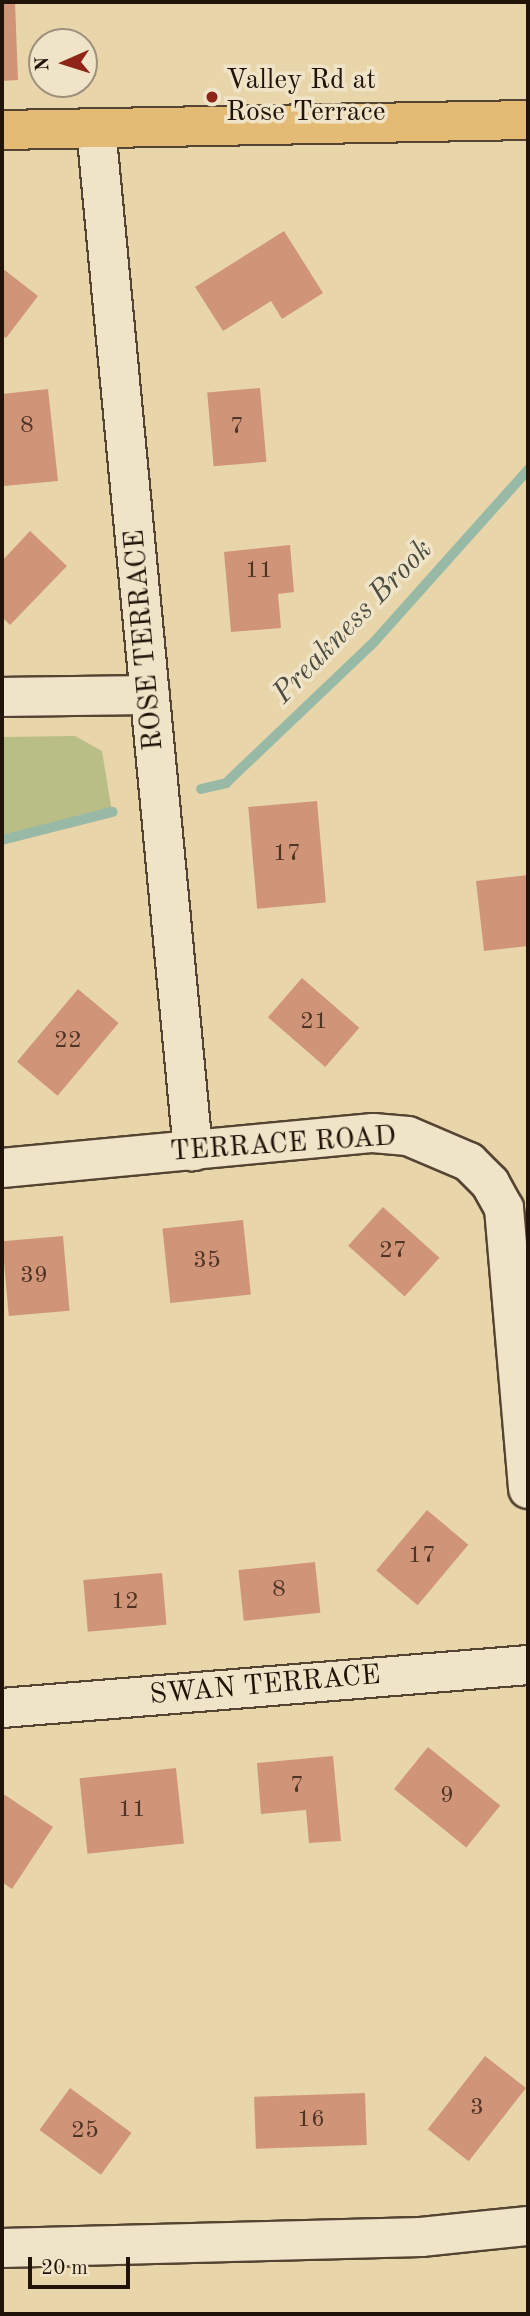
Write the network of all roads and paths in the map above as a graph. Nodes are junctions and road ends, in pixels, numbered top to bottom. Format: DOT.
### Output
graph roads {
  1 [pos="528,120"];
  2 [pos="96,128"];
  3 [pos="2,130"];
  4 [pos="150,695"];
  5 [pos="2,697"];
  6 [pos="193,1151"];
  7 [pos="2,1168"];
  8 [pos="528,1489"];
  9 [pos="528,1665"];
  10 [pos="2,1708"];
  11 [pos="528,2226"];
  12 [pos="2,2248"];
  1 -- 2 [label="main road"];
  2 -- 3 [label="main road"];
  2 -- 4 [label="street, ROSE TERRACE"];
  4 -- 5 [label="street"];
  4 -- 6 [label="street, ROSE TERRACE"];
  6 -- 7 [label="street, TERRACE ROAD"];
  6 -- 8 [label="street, TERRACE ROAD"];
  9 -- 10 [label="street, SWAN TERRACE"];
  11 -- 12 [label="street"];
}
